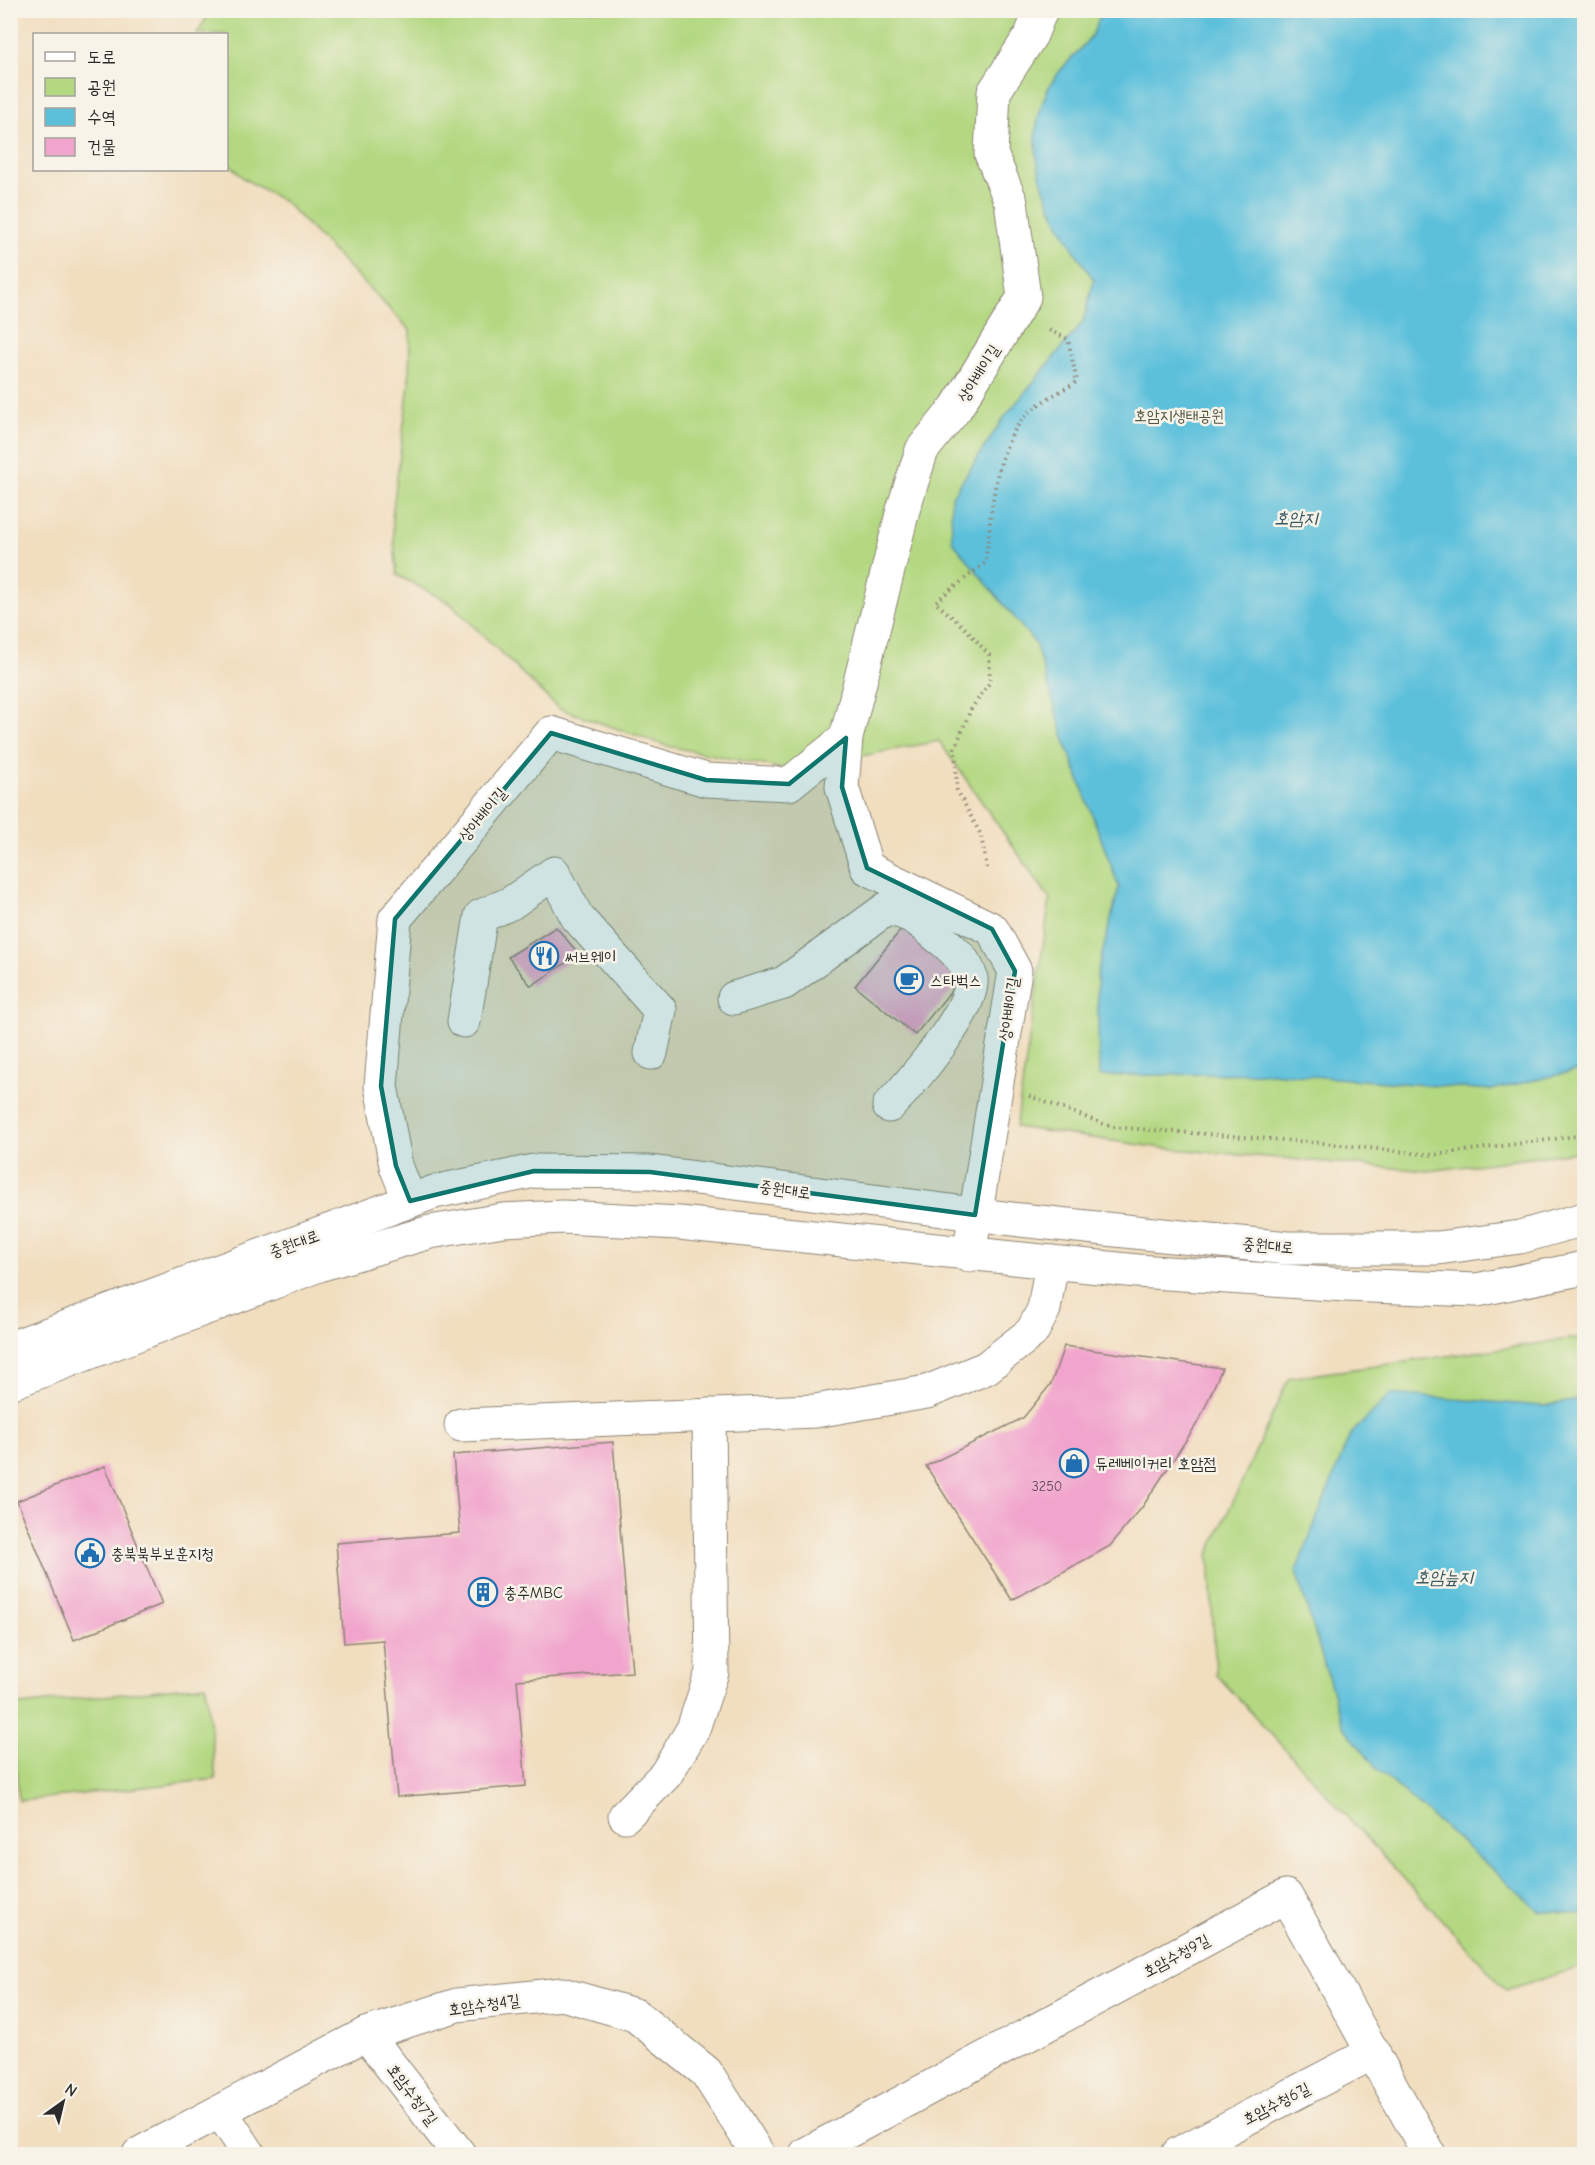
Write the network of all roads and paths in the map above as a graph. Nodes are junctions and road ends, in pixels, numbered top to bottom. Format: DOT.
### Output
graph roads {
  1 [pos="1041,10"];
  2 [pos="1038,326"];
  3 [pos="846,738"];
  4 [pos="987,868"];
  5 [pos="734,998"];
  6 [pos="464,1021"];
  7 [pos="651,1053"];
  8 [pos="1028,1095"];
  9 [pos="889,1106"];
  10 [pos="1584,1135"];
  11 [pos="410,1201"];
  12 [pos="975,1215"];
  13 [pos="1584,1218"];
  14 [pos="969,1255"];
  15 [pos="1052,1262"];
  16 [pos="1584,1268"];
  17 [pos="10,1348"];
  18 [pos="10,1383"];
  19 [pos="709,1415"];
  20 [pos="461,1425"];
  21 [pos="625,1816"];
  22 [pos="366,2034"];
  23 [pos="1374,2052"];
  24 [pos="221,2112"];
  25 [pos="139,2154"];
  26 [pos="249,2154"];
  27 [pos="459,2154"];
  28 [pos="758,2154"];
  29 [pos="806,2154"];
  30 [pos="1178,2154"];
  31 [pos="1429,2154"];
  1 -- 3 [label="street, 상아배이길"];
  2 -- 4 [label="path"];
  3 -- 11 [label="street, 상아배이길"];
  3 -- 12 [label="street, 상아배이길"];
  5 -- 9 [label="street"];
  6 -- 7 [label="street"];
  8 -- 10 [label="path"];
  11 -- 12 [label="street, 중원대로"];
  11 -- 17 [label="street, 중원대로"];
  12 -- 13 [label="street, 중원대로"];
  12 -- 14 [label="street, 상아배이길"];
  14 -- 15 [label="street, 중원대로"];
  14 -- 18 [label="street, 중원대로"];
  15 -- 16 [label="street, 중원대로"];
  15 -- 19 [label="street"];
  19 -- 20 [label="street"];
  19 -- 21 [label="street"];
  22 -- 24 [label="street, 호암수청4길"];
  22 -- 27 [label="street, 호암수청7길"];
  22 -- 28 [label="street, 호암수청4길"];
  23 -- 29 [label="street, 호암수청9길"];
  23 -- 30 [label="street, 호암수청6길"];
  23 -- 31 [label="street, 호암수청9길"];
  24 -- 25 [label="street, 호암수청4길"];
  24 -- 26 [label="street"];
}
